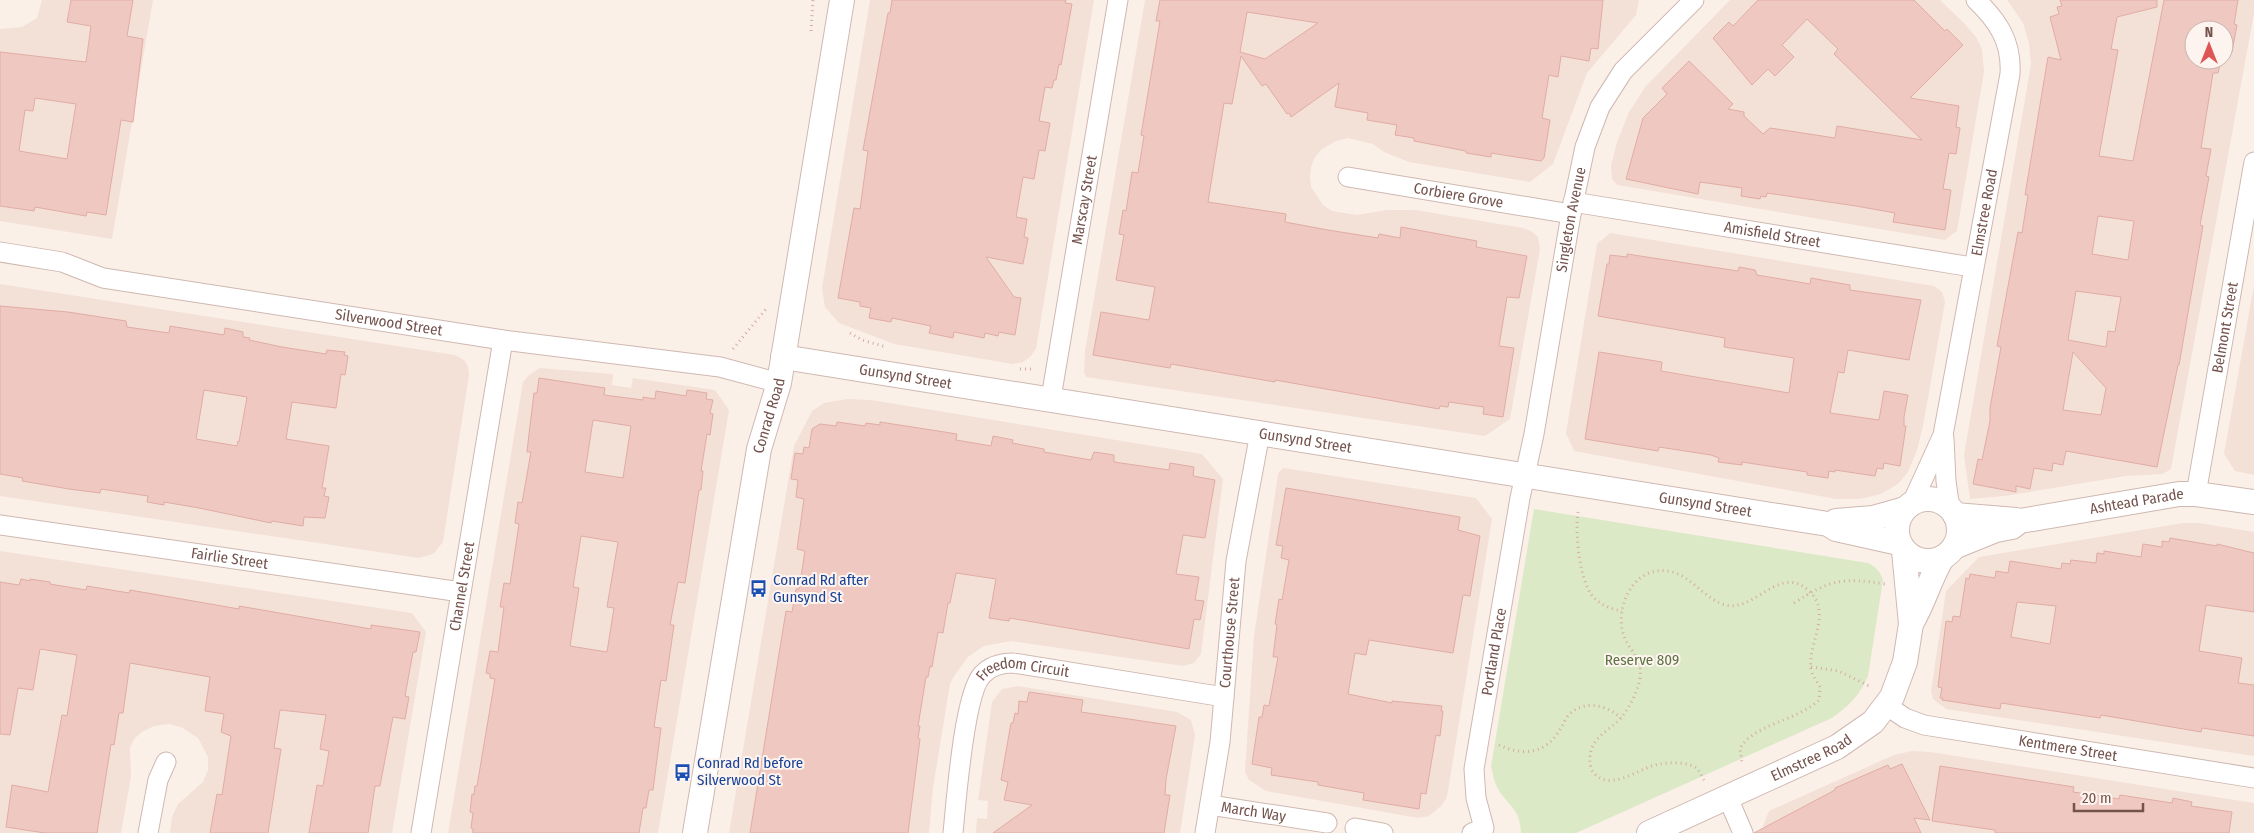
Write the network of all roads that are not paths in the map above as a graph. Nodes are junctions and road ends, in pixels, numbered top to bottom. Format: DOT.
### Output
graph roads {
  1 [pos="842,0"];
  2 [pos="1118,0"];
  3 [pos="1976,0"];
  4 [pos="1683,4"];
  5 [pos="2254,162"];
  6 [pos="1348,177"];
  7 [pos="1572,208"];
  8 [pos="0,252"];
  9 [pos="1972,267"];
  10 [pos="503,340"];
  11 [pos="783,356"];
  12 [pos="779,383"];
  13 [pos="1051,398"];
  14 [pos="1260,433"];
  15 [pos="1943,434"];
  16 [pos="1525,474"];
  17 [pos="2196,494"];
  18 [pos="2254,502"];
  19 [pos="1908,506"];
  20 [pos="1953,512"];
  21 [pos="2020,521"];
  22 [pos="1828,524"];
  23 [pos="0,525"];
  24 [pos="1902,547"];
  25 [pos="1948,552"];
  26 [pos="461,592"];
  27 [pos="1911,624"];
  28 [pos="1224,697"];
  29 [pos="1886,706"];
  30 [pos="166,762"];
  31 [pos="2254,778"];
  32 [pos="1728,798"];
  33 [pos="1210,805"];
  34 [pos="1327,824"];
  35 [pos="1356,828"];
  36 [pos="1478,830"];
  37 [pos="148,833"];
  38 [pos="421,833"];
  39 [pos="695,833"];
  40 [pos="953,833"];
  41 [pos="1205,833"];
  42 [pos="1383,833"];
  43 [pos="1649,833"];
  44 [pos="1743,833"];
  1 -- 11 [label="street, Conrad Road"];
  2 -- 13 [label="street, Marscay Street"];
  3 -- 9 [label="street, Elmstree Road"];
  4 -- 7 [label="street, Singleton Avenue"];
  5 -- 17 [label="street, Belmont Street"];
  6 -- 7 [label="street, Corbiere Grove"];
  7 -- 9 [label="street, Amisfield Street"];
  7 -- 16 [label="street, Singleton Avenue"];
  8 -- 10 [label="street, Silverwood Street"];
  9 -- 15 [label="street, Elmstree Road"];
  10 -- 12 [label="street, Silverwood Street"];
  10 -- 26 [label="street, Channel Street"];
  11 -- 12 [label="street, Conrad Road"];
  11 -- 13 [label="street, Gunsynd Street"];
  12 -- 39 [label="street, Conrad Road"];
  13 -- 14 [label="street, Gunsynd Street"];
  14 -- 16 [label="street, Gunsynd Street"];
  14 -- 28 [label="street, Courthouse Street"];
  15 -- 19 [label="street, Elmstree Road"];
  15 -- 20 [label="street, Elmstree Road"];
  16 -- 22 [label="street, Gunsynd Street"];
  16 -- 36 [label="street, Portland Place"];
  17 -- 18 [label="street, Ashtead Parade"];
  17 -- 21 [label="street, Ashtead Parade"];
  19 -- 20 [label="street"];
  19 -- 22 [label="street, Gunsynd Street"];
  19 -- 24 [label="street"];
  20 -- 21 [label="street, Ashtead Parade"];
  20 -- 25 [label="street"];
  21 -- 25 [label="street, Ashtead Parade"];
  22 -- 24 [label="street, Gunsynd Street"];
  23 -- 26 [label="street, Fairlie Street"];
  24 -- 25 [label="street"];
  24 -- 27 [label="street, Elmstree Road"];
  25 -- 27 [label="street, Elmstree Road"];
  26 -- 38 [label="street, Channel Street"];
  27 -- 29 [label="street, Elmstree Road"];
  28 -- 33 [label="street, Courthouse Street"];
  28 -- 40 [label="street, Freedom Circuit"];
  29 -- 31 [label="street, Kentmere Street"];
  29 -- 32 [label="street, Elmstree Road"];
  30 -- 37 [label="street"];
  32 -- 43 [label="street, Elmstree Road"];
  32 -- 44 [label="street"];
  33 -- 34 [label="street, March Way"];
  33 -- 41 [label="street, Courthouse Street"];
  35 -- 42 [label="street"];
}
